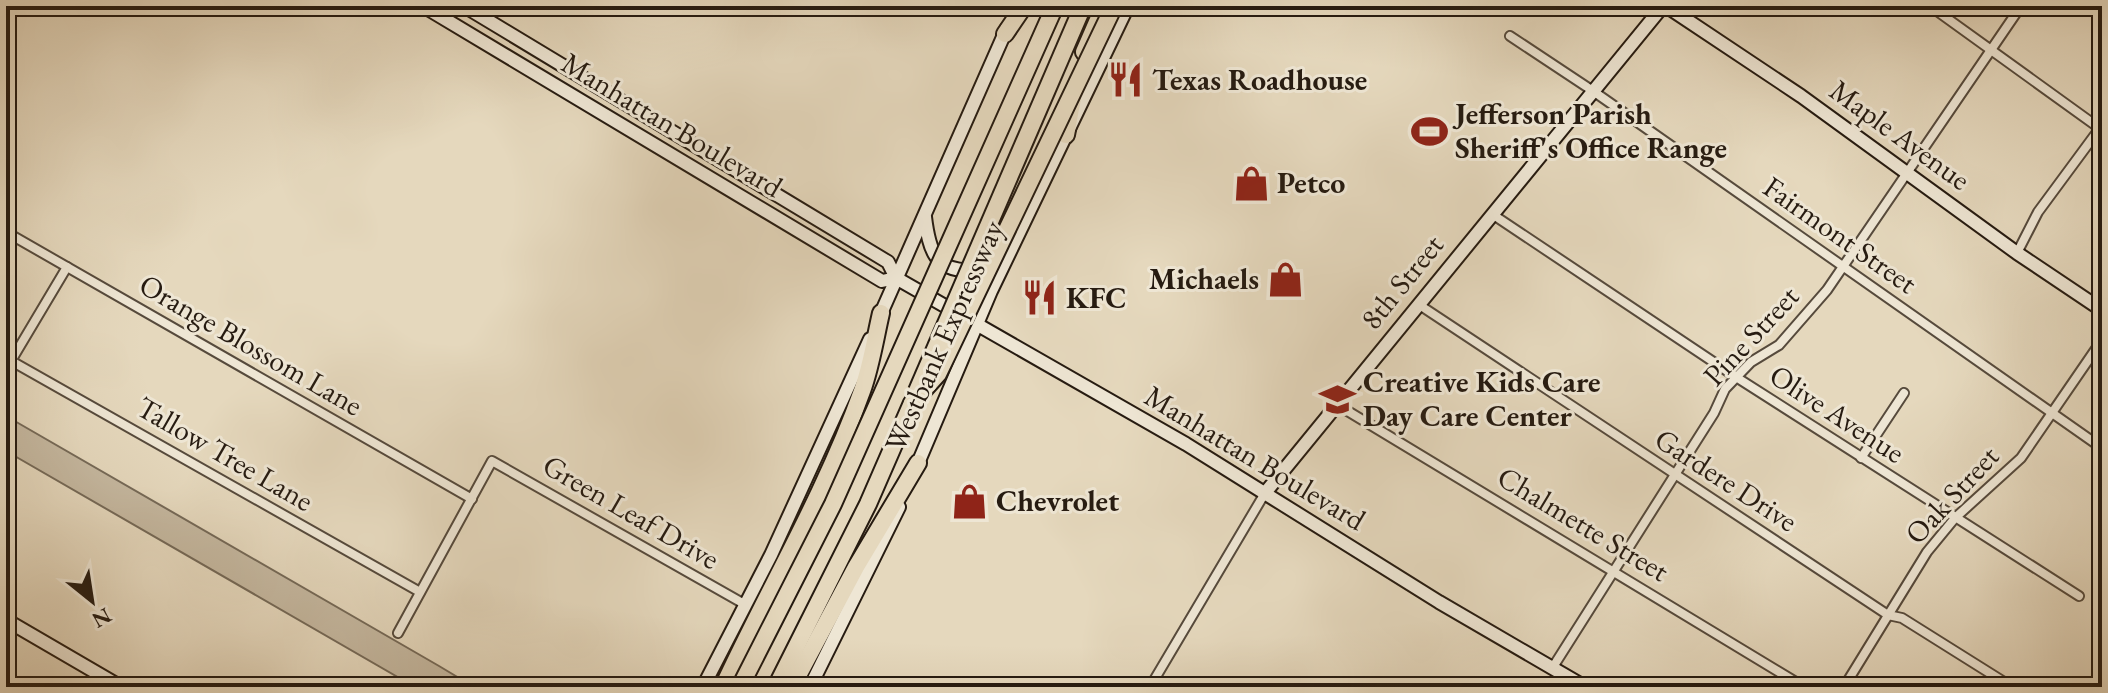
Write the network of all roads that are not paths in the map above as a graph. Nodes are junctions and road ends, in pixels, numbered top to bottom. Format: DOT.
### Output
graph roads {
  1 [pos="423,6"];
  2 [pos="464,6"];
  3 [pos="1016,6"];
  4 [pos="1024,6"];
  5 [pos="1055,6"];
  6 [pos="1083,6"];
  7 [pos="1104,6"];
  8 [pos="1114,6"];
  9 [pos="1128,6"];
  10 [pos="1664,6"];
  11 [pos="1930,6"];
  12 [pos="2021,6"];
  13 [pos="457,27"];
  14 [pos="1005,34"];
  15 [pos="1510,36"];
  16 [pos="533,48"];
  17 [pos="1990,50"];
  18 [pos="1593,91"];
  19 [pos="2101,129"];
  20 [pos="1066,135"];
  21 [pos="1908,172"];
  22 [pos="1492,214"];
  23 [pos="925,217"];
  24 [pos="780,219"];
  25 [pos="826,225"];
  26 [pos="6,232"];
  27 [pos="2017,253"];
  28 [pos="1006,261"];
  29 [pos="67,267"];
  30 [pos="1843,267"];
  31 [pos="896,278"];
  32 [pos="1418,304"];
  33 [pos="2102,310"];
  34 [pos="881,313"];
  35 [pos="978,324"];
  36 [pos="2102,340"];
  37 [pos="8,359"];
  38 [pos="1736,377"];
  39 [pos="1904,393"];
  40 [pos="912,403"];
  41 [pos="1336,404"];
  42 [pos="2052,412"];
  43 [pos="2102,448"];
  44 [pos="1861,458"];
  45 [pos="918,463"];
  46 [pos="1674,475"];
  47 [pos="1265,493"];
  48 [pos="472,499"];
  49 [pos="1955,518"];
  50 [pos="1613,570"];
  51 [pos="420,592"];
  52 [pos="2079,596"];
  53 [pos="746,605"];
  54 [pos="1888,615"];
  55 [pos="6,620"];
  56 [pos="398,633"];
  57 [pos="1553,667"];
  58 [pos="121,687"];
  59 [pos="703,687"];
  60 [pos="723,687"];
  61 [pos="740,687"];
  62 [pos="776,687"];
  63 [pos="792,687"];
  64 [pos="810,687"];
  65 [pos="1150,687"];
  66 [pos="1585,687"];
  67 [pos="1804,687"];
  68 [pos="1844,687"];
  69 [pos="2012,687"];
  1 -- 13 [label="street, Manhattan Boulevard"];
  2 -- 16 [label="street, Manhattan Boulevard"];
  3 -- 14 [label="street"];
  4 -- 14 [label="highway"];
  5 -- 61 [label="highway, Westbank Expressway, bridge"];
  6 -- 40 [label="highway, Westbank Expressway, bridge"];
  7 -- 20 [label="highway"];
  8 -- 40 [label="highway, bridge"];
  9 -- 20 [label="street, Westbank Expressway"];
  10 -- 18 [label="street, 8th Street"];
  10 -- 21 [label="street, Maple Avenue"];
  11 -- 17 [label="street"];
  12 -- 17 [label="street, Pine Street"];
  13 -- 16 [label="street"];
  13 -- 24 [label="street, Manhattan Boulevard"];
  14 -- 23 [label="street"];
  15 -- 18 [label="street, Fairmont Street"];
  16 -- 25 [label="street, Manhattan Boulevard"];
  17 -- 19 [label="street"];
  17 -- 21 [label="street, Pine Street"];
  18 -- 22 [label="street, 8th Street"];
  18 -- 30 [label="street, Fairmont Street"];
  19 -- 27 [label="street"];
  20 -- 28 [label="street, Westbank Expressway"];
  21 -- 27 [label="street, Maple Avenue"];
  21 -- 30 [label="street, Pine Street"];
  22 -- 32 [label="street, 8th Street"];
  22 -- 38 [label="street, Olive Avenue"];
  23 -- 28 [label="street"];
  23 -- 31 [label="street"];
  24 -- 25 [label="street"];
  24 -- 31 [label="street, Manhattan Boulevard"];
  25 -- 31 [label="street, Manhattan Boulevard"];
  26 -- 29 [label="street, Orange Blossom Lane"];
  27 -- 33 [label="street, Maple Avenue"];
  28 -- 35 [label="street, Westbank Expressway"];
  29 -- 37 [label="street"];
  29 -- 48 [label="street, Orange Blossom Lane"];
  30 -- 38 [label="street, Pine Street"];
  30 -- 42 [label="street, Fairmont Street"];
  31 -- 34 [label="street"];
  31 -- 35 [label="street, Manhattan Boulevard"];
  32 -- 41 [label="street, 8th Street"];
  32 -- 46 [label="street, Gardere Drive"];
  34 -- 53 [label="street"];
  34 -- 60 [label="highway"];
  35 -- 45 [label="street, Westbank Expressway"];
  35 -- 47 [label="street, Manhattan Boulevard"];
  36 -- 42 [label="street, Oak Street"];
  37 -- 51 [label="street, Tallow Tree Lane"];
  38 -- 44 [label="street, Olive Avenue"];
  38 -- 46 [label="street, Pine Street"];
  39 -- 44 [label="street"];
  40 -- 62 [label="highway, Westbank Expressway"];
  41 -- 47 [label="street, 8th Street"];
  41 -- 50 [label="street, Chalmette Street"];
  42 -- 43 [label="street, Fairmont Street"];
  42 -- 49 [label="street, Oak Street"];
  44 -- 49 [label="street, Olive Avenue"];
  45 -- 63 [label="highway"];
  45 -- 64 [label="street, Westbank Expressway"];
  46 -- 50 [label="street, Pine Street"];
  46 -- 54 [label="street, Gardere Drive"];
  47 -- 57 [label="street, Manhattan Boulevard"];
  47 -- 65 [label="street, 8th Street"];
  48 -- 51 [label="street"];
  48 -- 53 [label="street, Green Leaf Drive"];
  49 -- 52 [label="street, Olive Avenue"];
  49 -- 54 [label="street, Oak Street"];
  50 -- 57 [label="street, Pine Street"];
  50 -- 67 [label="street, Chalmette Street"];
  51 -- 56 [label="street"];
  53 -- 59 [label="street"];
  54 -- 68 [label="street, Oak Street"];
  54 -- 69 [label="street, Gardere Drive"];
  55 -- 58 [label="street"];
  57 -- 66 [label="street, Manhattan Boulevard"];
}
